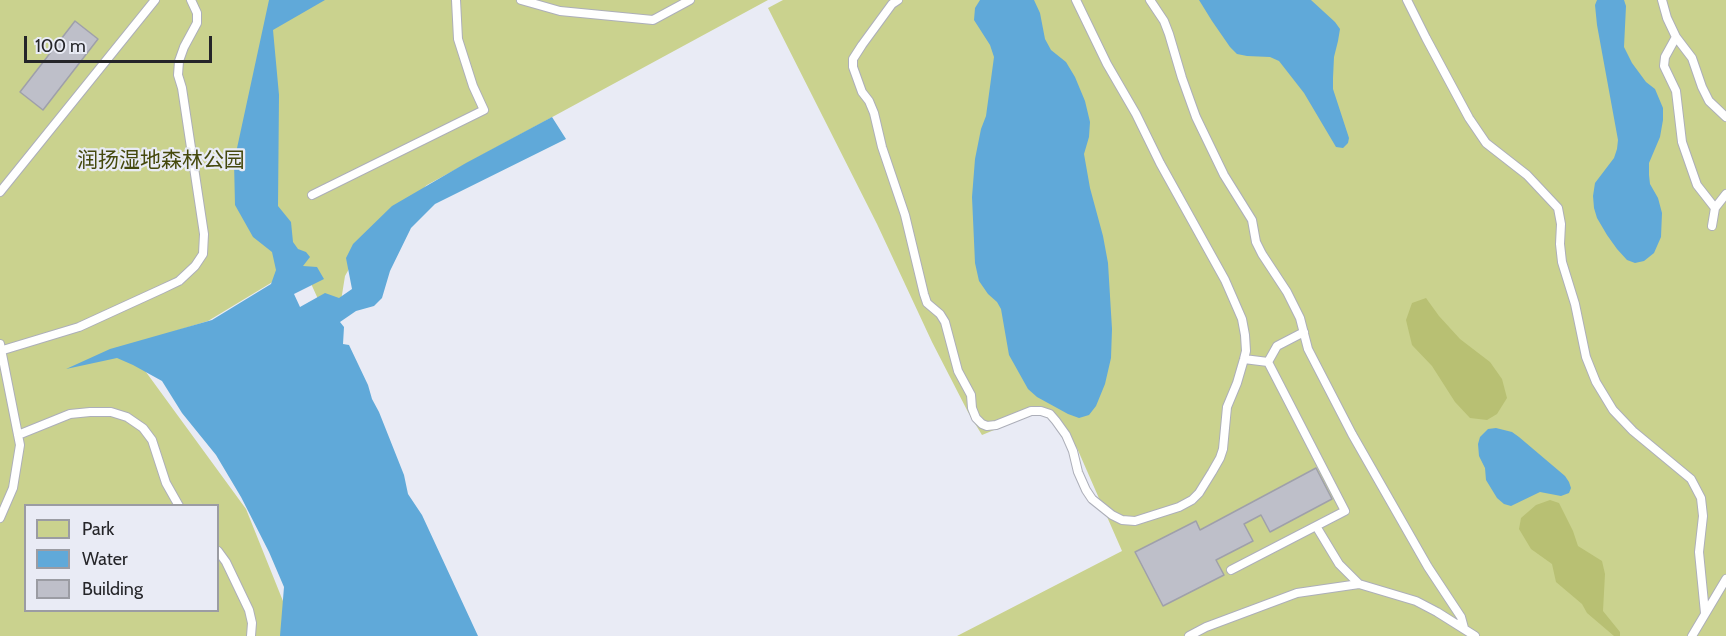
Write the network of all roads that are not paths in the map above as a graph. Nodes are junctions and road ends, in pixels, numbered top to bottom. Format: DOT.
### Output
graph roads {
  1 [pos="155,0"];
  2 [pos="191,0"];
  3 [pos="456,0"];
  4 [pos="521,0"];
  5 [pos="690,0"];
  6 [pos="898,0"];
  7 [pos="1076,0"];
  8 [pos="1150,0"];
  9 [pos="1407,0"];
  10 [pos="1662,0"];
  11 [pos="1676,37"];
  12 [pos="1726,117"];
  13 [pos="0,192"];
  14 [pos="1726,194"];
  15 [pos="312,195"];
  16 [pos="1715,208"];
  17 [pos="1712,226"];
  18 [pos="1304,332"];
  19 [pos="0,349"];
  20 [pos="1244,359"];
  21 [pos="1268,362"];
  22 [pos="18,435"];
  23 [pos="178,504"];
  24 [pos="0,518"];
  25 [pos="1316,526"];
  26 [pos="219,552"];
  27 [pos="1231,570"];
  28 [pos="1726,579"];
  29 [pos="1359,584"];
  30 [pos="1718,592"];
  31 [pos="1703,593"];
  32 [pos="1706,613"];
  33 [pos="1464,628"];
  34 [pos="251,636"];
  35 [pos="1190,636"];
  36 [pos="1475,636"];
  37 [pos="1692,636"];
  1 -- 13 [label="lane"];
  2 -- 19 [label="lane"];
  3 -- 15 [label="lane"];
  4 -- 5 [label="lane"];
  6 -- 20 [label="lane"];
  7 -- 20 [label="lane"];
  8 -- 18 [label="lane"];
  9 -- 31 [label="lane"];
  10 -- 11 [label="lane"];
  11 -- 12 [label="lane"];
  11 -- 16 [label="lane"];
  14 -- 16 [label="lane"];
  16 -- 17 [label="lane"];
  18 -- 21 [label="lane"];
  18 -- 33 [label="lane"];
  19 -- 22 [label="lane"];
  20 -- 21 [label="lane"];
  21 -- 25 [label="lane"];
  22 -- 23 [label="lane"];
  22 -- 24 [label="lane"];
  25 -- 27 [label="lane"];
  25 -- 29 [label="lane"];
  26 -- 34 [label="lane"];
  28 -- 30 [label="lane"];
  29 -- 33 [label="lane"];
  29 -- 35 [label="lane"];
  30 -- 31 [label="lane"];
  30 -- 32 [label="lane"];
  31 -- 32 [label="lane"];
  32 -- 37 [label="lane"];
  33 -- 36 [label="lane"];
}
